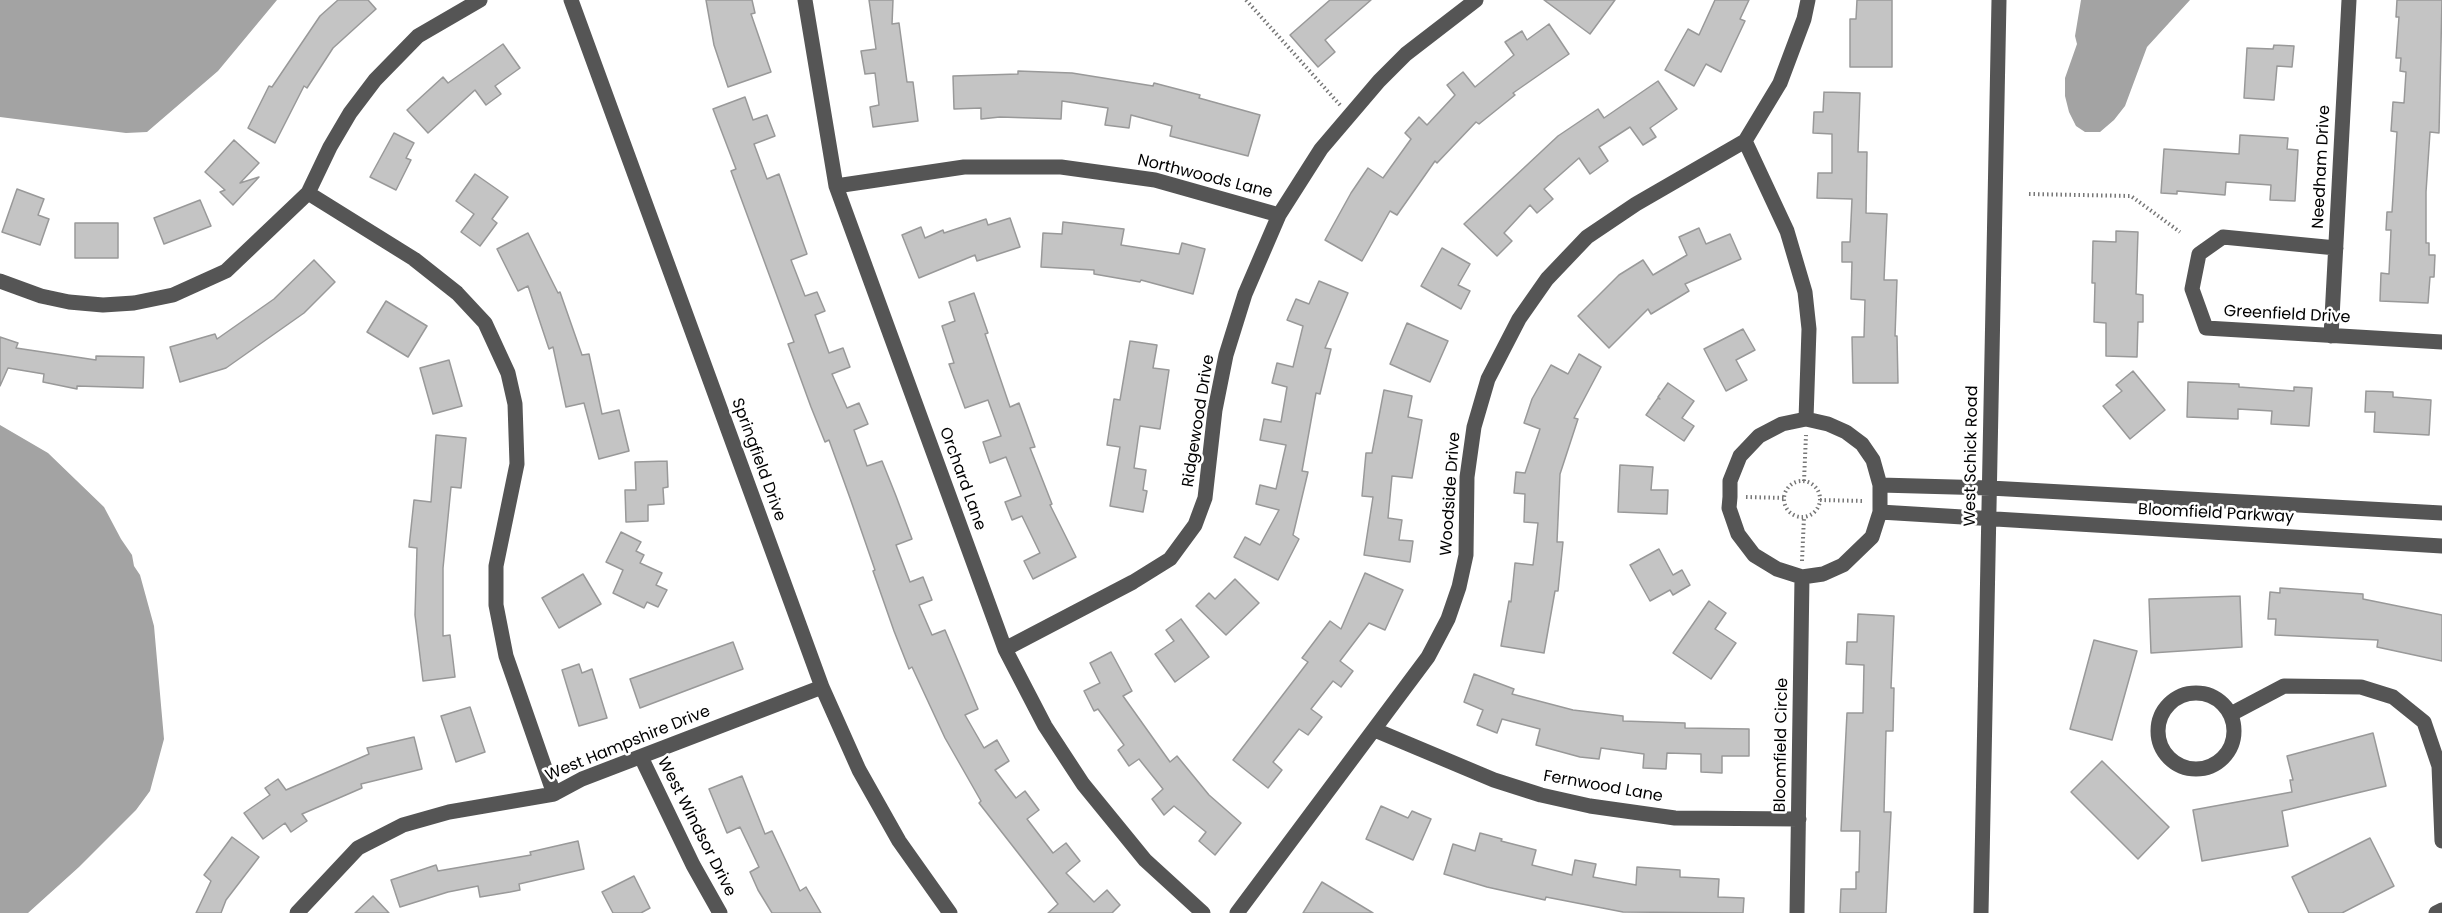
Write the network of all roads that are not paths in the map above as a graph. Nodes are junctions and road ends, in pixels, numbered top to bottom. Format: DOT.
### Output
graph roads {
  1 [pos="480,0"];
  2 [pos="571,0"];
  3 [pos="805,0"];
  4 [pos="1476,0"];
  5 [pos="1808,0"];
  6 [pos="1999,0"];
  7 [pos="2349,0"];
  8 [pos="1745,141"];
  9 [pos="836,186"];
  10 [pos="308,193"];
  11 [pos="1279,215"];
  12 [pos="2336,248"];
  13 [pos="0,281"];
  14 [pos="2331,336"];
  15 [pos="2442,342"];
  16 [pos="1806,419"];
  17 [pos="1881,485"];
  18 [pos="1990,488"];
  19 [pos="1880,507"];
  20 [pos="2442,513"];
  21 [pos="1989,519"];
  22 [pos="2442,546"];
  23 [pos="1802,578"];
  24 [pos="1005,648"];
  25 [pos="822,687"];
  26 [pos="2231,714"];
  27 [pos="1376,730"];
  28 [pos="641,757"];
  29 [pos="554,794"];
  30 [pos="1799,819"];
  31 [pos="2442,840"];
  32 [pos="2442,910"];
  33 [pos="297,913"];
  34 [pos="720,913"];
  35 [pos="950,913"];
  36 [pos="1203,913"];
  37 [pos="1237,913"];
  38 [pos="1797,913"];
  39 [pos="1981,913"];
  40 [pos="2436,913"];
  1 -- 10 [label="street"];
  2 -- 25 [label="street, Springfield Drive"];
  3 -- 9 [label="street, Orchard Lane"];
  4 -- 11 [label="street, Ridgewood Drive"];
  5 -- 8 [label="street, Woodside Drive"];
  6 -- 18 [label="street, West Schick Road"];
  7 -- 12 [label="street, Needham Drive"];
  8 -- 16 [label="street"];
  8 -- 27 [label="street, Woodside Drive"];
  9 -- 11 [label="street, Northwoods Lane"];
  9 -- 24 [label="street, Orchard Lane"];
  10 -- 13 [label="street"];
  10 -- 29 [label="street"];
  11 -- 24 [label="street, Ridgewood Drive"];
  12 -- 14 [label="street, Needham Drive"];
  12 -- 14 [label="street, Greenfield Drive"];
  14 -- 15 [label="street, Greenfield Drive"];
  16 -- 17 [label="street"];
  16 -- 23 [label="street"];
  17 -- 18 [label="street"];
  17 -- 19 [label="street"];
  18 -- 20 [label="street, Bloomfield Parkway"];
  18 -- 21 [label="street, West Schick Road"];
  19 -- 21 [label="street"];
  19 -- 23 [label="street"];
  21 -- 22 [label="street, Bloomfield Parkway"];
  21 -- 39 [label="street, West Schick Road"];
  23 -- 30 [label="street, Bloomfield Circle"];
  24 -- 36 [label="street, Orchard Lane"];
  25 -- 28 [label="street, West Hampshire Drive"];
  25 -- 35 [label="street, Springfield Drive"];
  26 -- 26 [label="street"];
  26 -- 31 [label="street"];
  27 -- 30 [label="street, Fernwood Lane"];
  27 -- 37 [label="street, Woodside Drive"];
  28 -- 29 [label="street, West Hampshire Drive"];
  28 -- 34 [label="street, West Windsor Drive"];
  29 -- 33 [label="street, West Hampshire Drive"];
  30 -- 38 [label="street, Bloomfield Circle"];
  32 -- 40 [label="street"];
}
